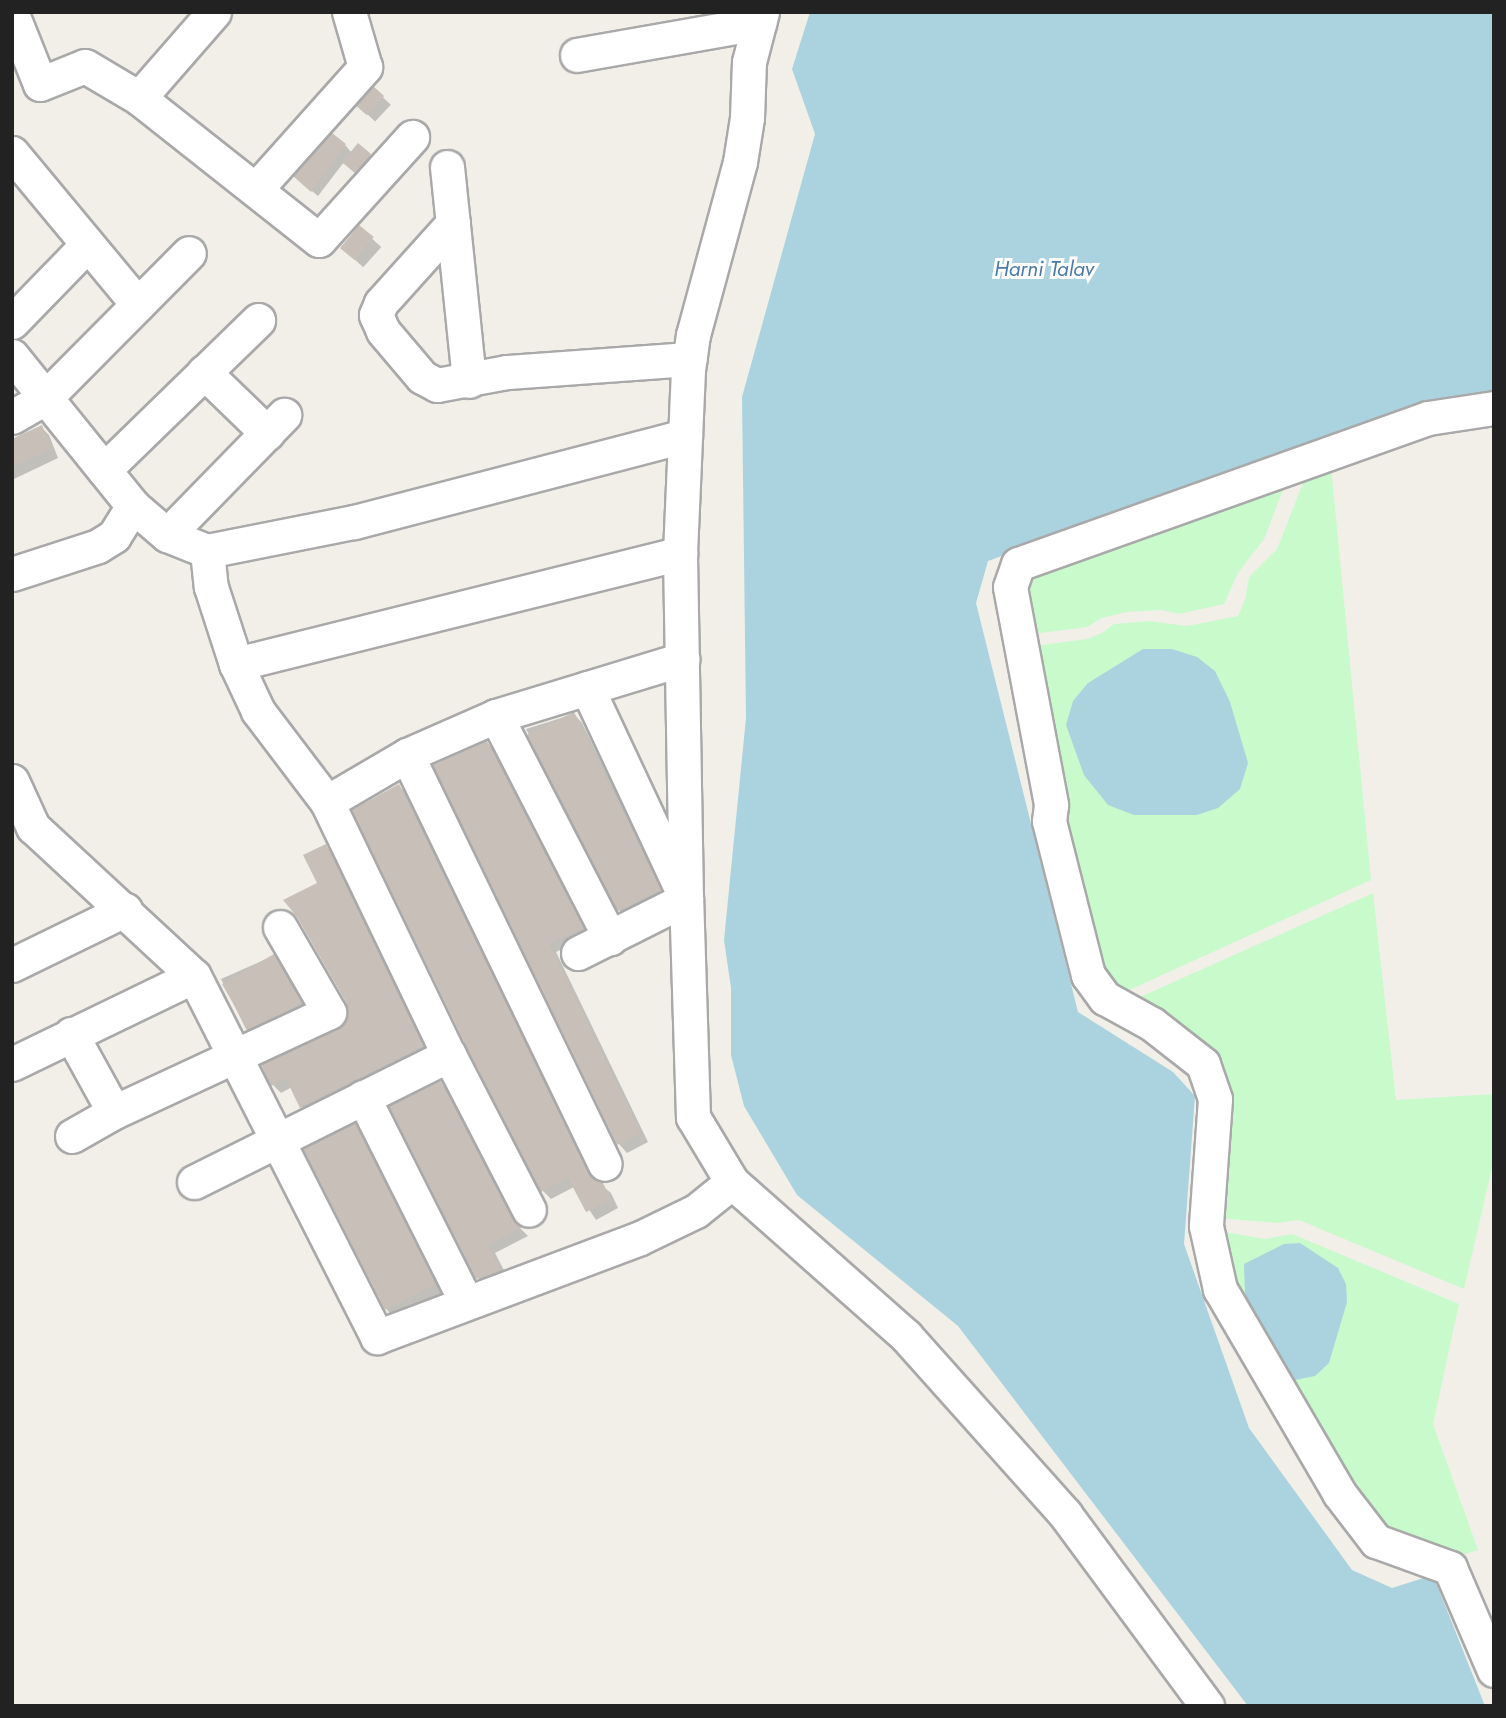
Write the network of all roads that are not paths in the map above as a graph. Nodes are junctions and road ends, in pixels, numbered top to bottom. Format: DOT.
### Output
graph roads {
  1 [pos="214,12"];
  2 [pos="349,12"];
  3 [pos="12,14"];
  4 [pos="761,18"];
  5 [pos="577,55"];
  6 [pos="139,98"];
  7 [pos="412,136"];
  8 [pos="12,153"];
  9 [pos="447,167"];
  10 [pos="22,186"];
  11 [pos="256,189"];
  12 [pos="453,223"];
  13 [pos="87,245"];
  14 [pos="189,253"];
  15 [pos="138,305"];
  16 [pos="258,320"];
  17 [pos="12,322"];
  18 [pos="12,356"];
  19 [pos="690,359"];
  20 [pos="204,372"];
  21 [pos="468,381"];
  22 [pos="45,398"];
  23 [pos="1494,408"];
  24 [pos="12,417"];
  25 [pos="685,436"];
  26 [pos="104,470"];
  27 [pos="133,506"];
  28 [pos="167,535"];
  29 [pos="207,551"];
  30 [pos="680,553"];
  31 [pos="12,574"];
  32 [pos="682,659"];
  33 [pos="236,664"];
  34 [pos="587,688"];
  35 [pos="496,716"];
  36 [pos="407,755"];
  37 [pos="12,780"];
  38 [pos="327,802"];
  39 [pos="686,899"];
  40 [pos="125,910"];
  41 [pos="280,927"];
  42 [pos="610,938"];
  43 [pos="578,953"];
  44 [pos="12,965"];
  45 [pos="194,976"];
  46 [pos="71,1034"];
  47 [pos="236,1055"];
  48 [pos="449,1055"];
  49 [pos="12,1064"];
  50 [pos="363,1097"];
  51 [pos="114,1112"];
  52 [pos="72,1136"];
  53 [pos="278,1141"];
  54 [pos="605,1164"];
  55 [pos="194,1182"];
  56 [pos="732,1182"];
  57 [pos="529,1210"];
  58 [pos="466,1302"];
  59 [pos="1494,1670"];
  60 [pos="1207,1706"];
  1 -- 6 [label="street"];
  2 -- 11 [label="street"];
  3 -- 6 [label="street"];
  4 -- 5 [label="street"];
  4 -- 19 [label="street"];
  6 -- 11 [label="street"];
  7 -- 11 [label="street"];
  8 -- 10 [label="street"];
  9 -- 12 [label="street"];
  10 -- 13 [label="street"];
  12 -- 21 [label="street"];
  12 -- 21 [label="street"];
  13 -- 15 [label="street"];
  13 -- 17 [label="street"];
  14 -- 15 [label="street"];
  15 -- 22 [label="street"];
  16 -- 20 [label="street"];
  18 -- 22 [label="street"];
  19 -- 21 [label="street"];
  19 -- 25 [label="street"];
  20 -- 26 [label="street"];
  20 -- 28 [label="street"];
  22 -- 24 [label="street"];
  22 -- 26 [label="street"];
  23 -- 59 [label="street"];
  25 -- 29 [label="street"];
  25 -- 30 [label="street"];
  26 -- 27 [label="street"];
  27 -- 28 [label="street"];
  27 -- 31 [label="street"];
  28 -- 29 [label="street"];
  29 -- 33 [label="street"];
  30 -- 32 [label="street"];
  30 -- 33 [label="street"];
  32 -- 34 [label="street"];
  32 -- 39 [label="street"];
  33 -- 38 [label="street"];
  34 -- 35 [label="street"];
  34 -- 39 [label="street"];
  35 -- 36 [label="street"];
  35 -- 42 [label="street"];
  36 -- 38 [label="street"];
  36 -- 54 [label="street"];
  37 -- 40 [label="street"];
  38 -- 48 [label="street"];
  39 -- 42 [label="street"];
  39 -- 56 [label="street"];
  40 -- 44 [label="street"];
  40 -- 45 [label="street"];
  41 -- 47 [label="street"];
  42 -- 43 [label="street"];
  45 -- 46 [label="street"];
  45 -- 47 [label="street"];
  46 -- 49 [label="street"];
  46 -- 51 [label="street"];
  47 -- 51 [label="street"];
  47 -- 53 [label="street"];
  48 -- 50 [label="street"];
  48 -- 57 [label="street"];
  50 -- 53 [label="street"];
  50 -- 58 [label="street"];
  51 -- 52 [label="street"];
  53 -- 55 [label="street"];
  53 -- 58 [label="street"];
  56 -- 58 [label="street"];
  56 -- 60 [label="street"];
}
